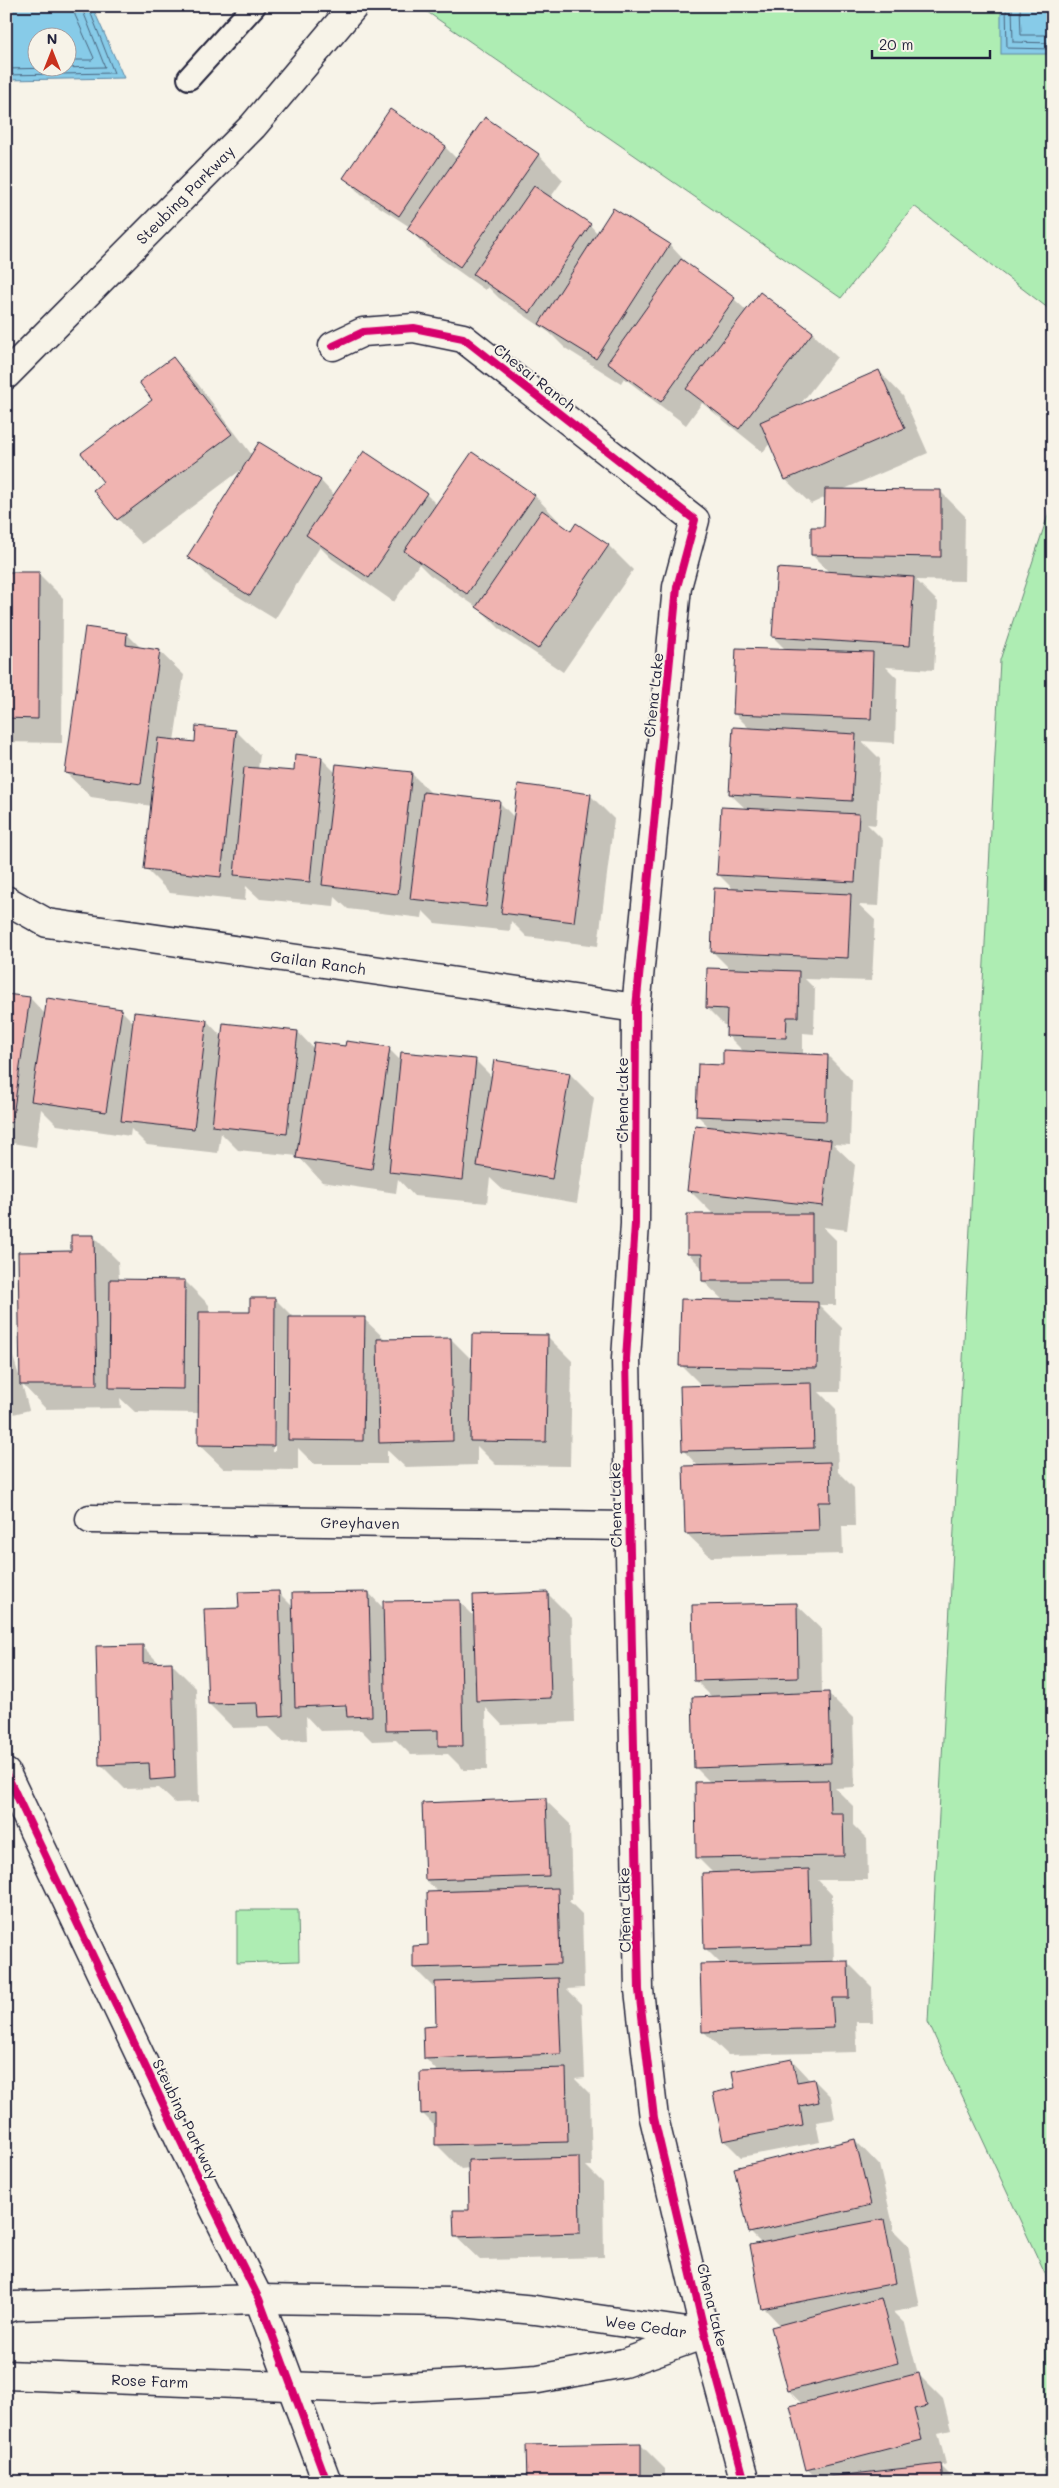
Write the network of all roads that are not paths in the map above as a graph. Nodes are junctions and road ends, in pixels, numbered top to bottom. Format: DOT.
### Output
graph roads {
  1 [pos="254,6"];
  2 [pos="354,6"];
  3 [pos="189,78"];
  4 [pos="333,346"];
  5 [pos="6,375"];
  6 [pos="695,520"];
  7 [pos="6,900"];
  8 [pos="636,1008"];
  9 [pos="90,1519"];
  10 [pos="629,1526"];
  11 [pos="6,1773"];
  12 [pos="259,2299"];
  13 [pos="6,2308"];
  14 [pos="705,2334"];
  15 [pos="6,2375"];
  16 [pos="293,2387"];
  17 [pos="327,2482"];
  18 [pos="745,2482"];
  1 -- 3 [label="lane"];
  2 -- 5 [label="street, Steubing Parkway"];
  4 -- 6 [label="street, Chesai Ranch"];
  6 -- 8 [label="street, Chena Lake"];
  7 -- 8 [label="street, Gailan Ranch"];
  8 -- 10 [label="street, Chena Lake"];
  9 -- 10 [label="street, Greyhaven"];
  10 -- 14 [label="street, Chena Lake"];
  11 -- 12 [label="street, Steubing Parkway"];
  12 -- 13 [label="street"];
  12 -- 14 [label="street, Wee Cedar"];
  12 -- 16 [label="street, Steubing Parkway"];
  14 -- 16 [label="street, Wee Cedar"];
  14 -- 18 [label="street, Chena Lake"];
  15 -- 16 [label="street, Rose Farm"];
  16 -- 17 [label="street, Steubing Parkway"];
}
